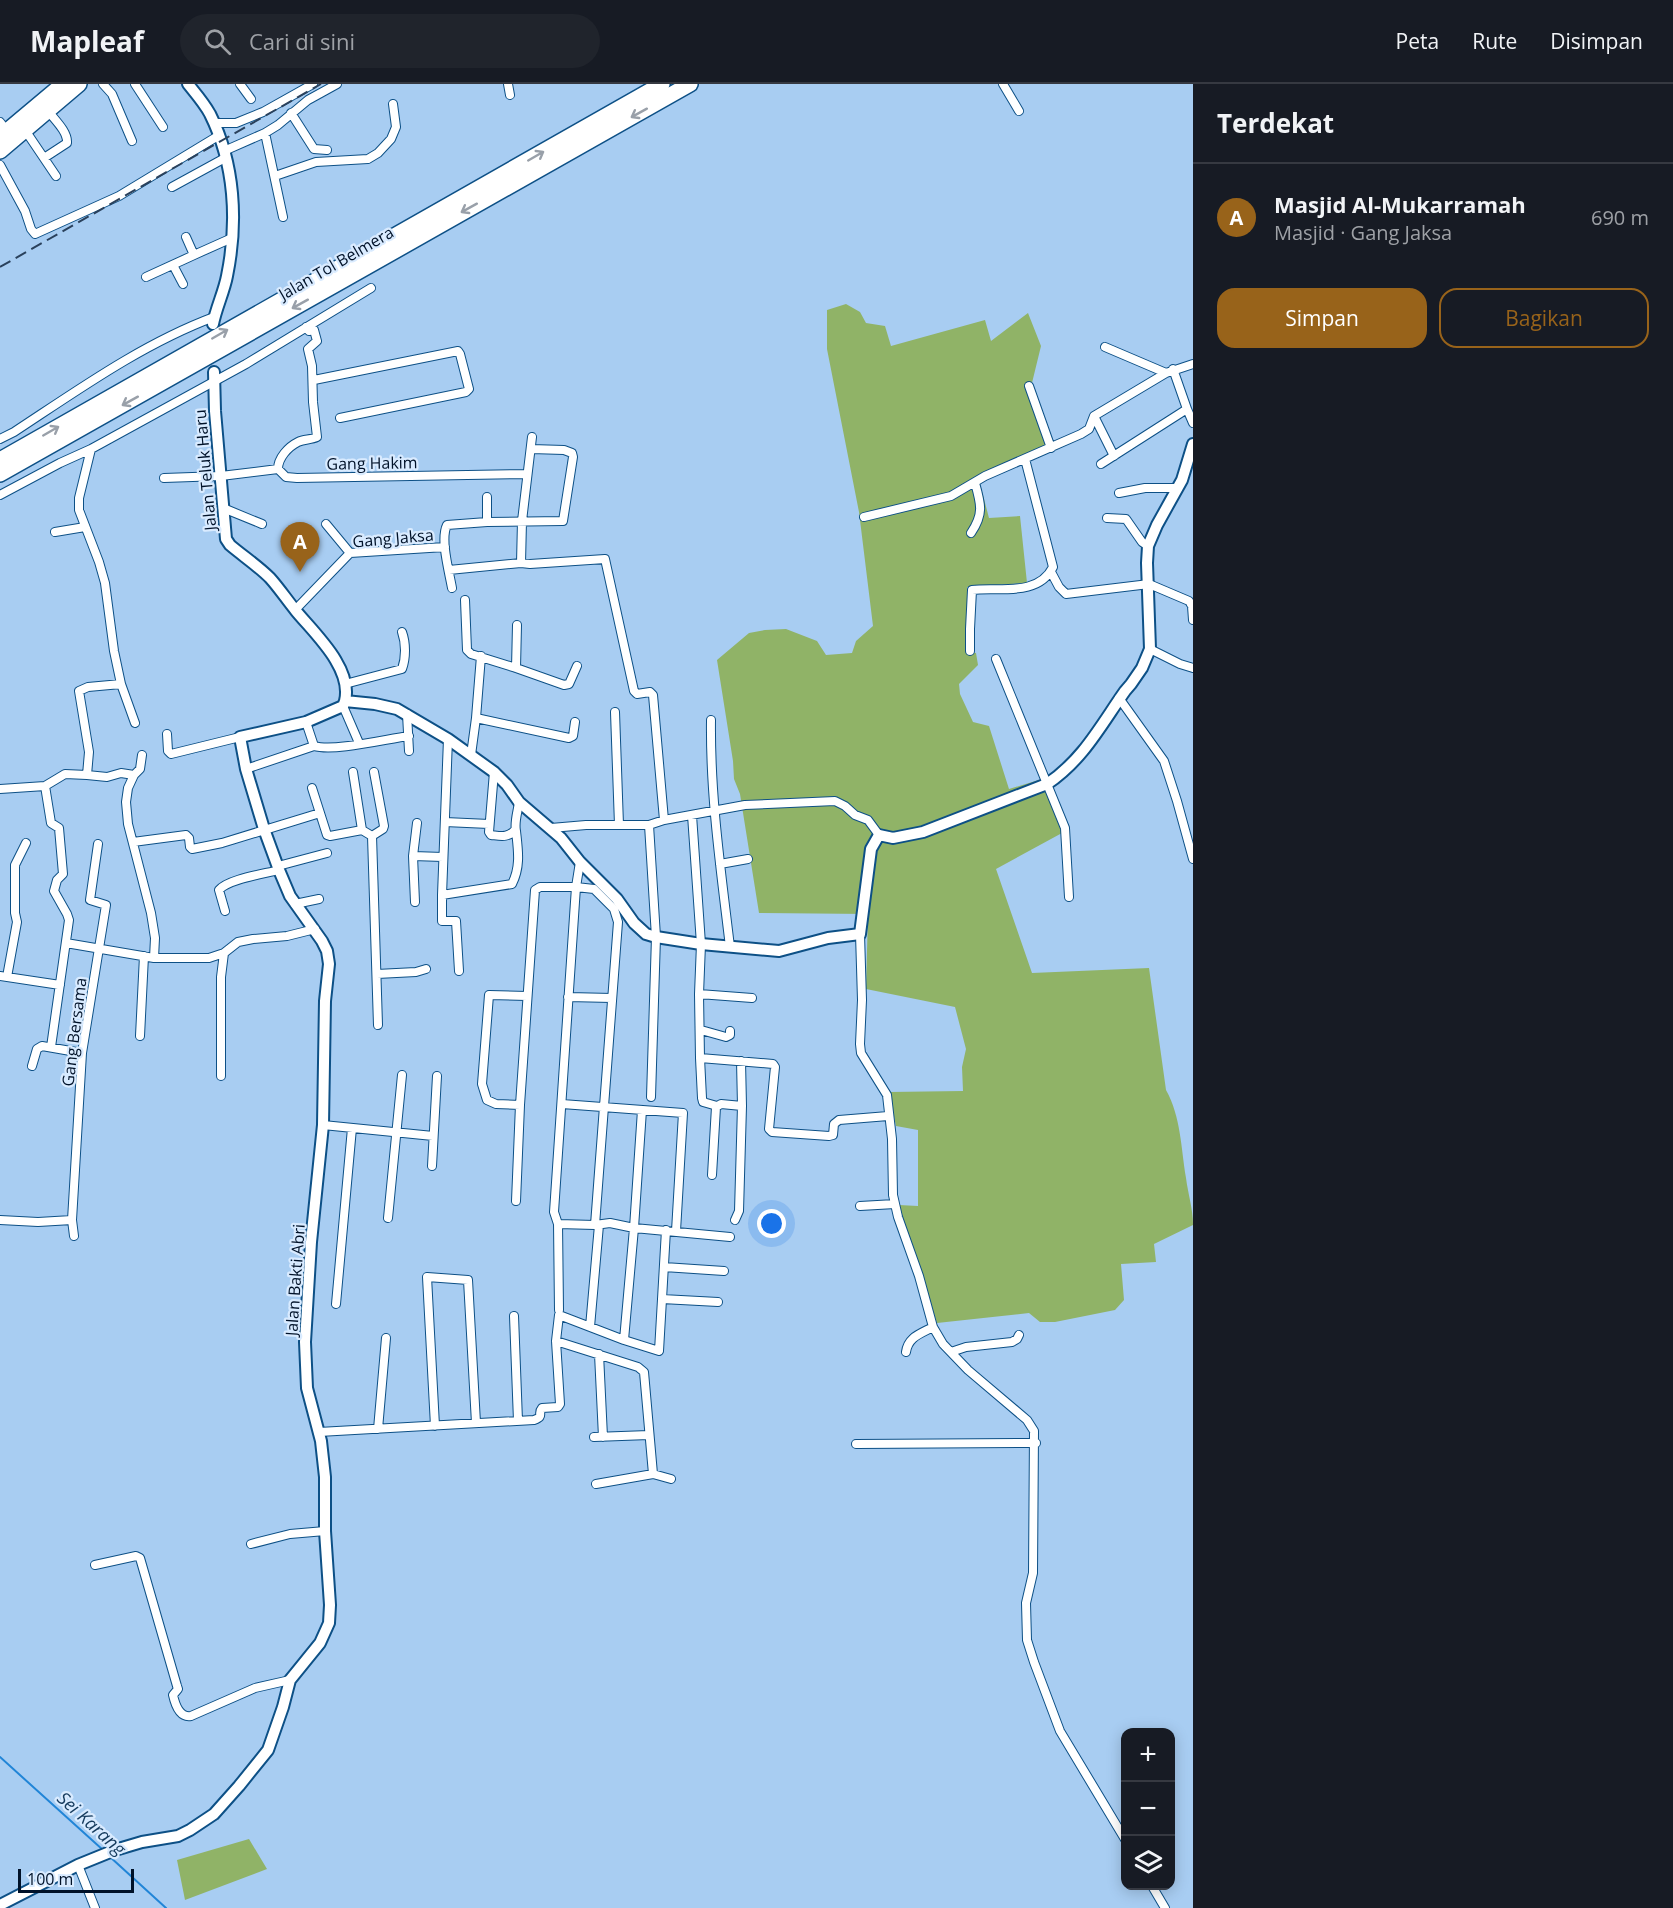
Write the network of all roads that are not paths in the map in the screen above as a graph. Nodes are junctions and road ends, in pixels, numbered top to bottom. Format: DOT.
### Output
graph roads {
  1 [pos="63,84"];
  2 [pos="79,84"];
  3 [pos="103,84"];
  4 [pos="135,84"];
  5 [pos="188,84"];
  6 [pos="240,84"];
  7 [pos="313,84"];
  8 [pos="337,84"];
  9 [pos="508,84"];
  10 [pos="662,84"];
  11 [pos="690,84"];
  12 [pos="1003,84"];
  13 [pos="510,95"];
  14 [pos="251,99"];
  15 [pos="393,104"];
  16 [pos="48,111"];
  17 [pos="1019,111"];
  18 [pos="291,113"];
  19 [pos="214,123"];
  20 [pos="163,127"];
  21 [pos="2,130"];
  22 [pos="25,130"];
  23 [pos="265,133"];
  24 [pos="218,136"];
  25 [pos="132,141"];
  26 [pos="327,150"];
  27 [pos="0,151"];
  28 [pos="225,154"];
  29 [pos="44,158"];
  30 [pos="0,165"];
  31 [pos="56,176"];
  32 [pos="275,176"];
  33 [pos="172,187"];
  34 [pos="283,217"];
  35 [pos="186,237"];
  36 [pos="232,238"];
  37 [pos="194,255"];
  38 [pos="173,265"];
  39 [pos="146,277"];
  40 [pos="183,284"];
  41 [pos="371,288"];
  42 [pos="214,321"];
  43 [pos="306,327"];
  44 [pos="1105,347"];
  45 [pos="1193,364"];
  46 [pos="1170,371"];
  47 [pos="214,377"];
  48 [pos="314,380"];
  49 [pos="1029,386"];
  50 [pos="1187,409"];
  51 [pos="1094,416"];
  52 [pos="340,418"];
  53 [pos="1193,423"];
  54 [pos="532,437"];
  55 [pos="0,439"];
  56 [pos="1193,447"];
  57 [pos="1051,448"];
  58 [pos="91,449"];
  59 [pos="531,449"];
  60 [pos="1114,456"];
  61 [pos="1025,459"];
  62 [pos="0,460"];
  63 [pos="1101,464"];
  64 [pos="278,469"];
  65 [pos="0,474"];
  66 [pos="527,474"];
  67 [pos="221,476"];
  68 [pos="164,478"];
  69 [pos="975,483"];
  70 [pos="1178,488"];
  71 [pos="1119,493"];
  72 [pos="0,495"];
  73 [pos="488,497"];
  74 [pos="223,508"];
  75 [pos="864,518"];
  76 [pos="1107,518"];
  77 [pos="522,521"];
  78 [pos="487,522"];
  79 [pos="262,524"];
  80 [pos="327,524"];
  81 [pos="85,526"];
  82 [pos="55,532"];
  83 [pos="971,533"];
  84 [pos="1148,546"];
  85 [pos="445,547"];
  86 [pos="350,553"];
  87 [pos="521,562"];
  88 [pos="449,570"];
  89 [pos="1051,572"];
  90 [pos="1149,584"];
  91 [pos="452,588"];
  92 [pos="465,600"];
  93 [pos="295,610"];
  94 [pos="1193,620"];
  95 [pos="517,625"];
  96 [pos="402,632"];
  97 [pos="1150,650"];
  98 [pos="970,651"];
  99 [pos="481,656"];
  100 [pos="996,659"];
  101 [pos="577,666"];
  102 [pos="516,668"];
  103 [pos="1193,668"];
  104 [pos="121,684"];
  105 [pos="345,684"];
  106 [pos="1119,698"];
  107 [pos="344,703"];
  108 [pos="615,712"];
  109 [pos="407,714"];
  110 [pos="476,718"];
  111 [pos="711,720"];
  112 [pos="306,722"];
  113 [pos="135,723"];
  114 [pos="575,723"];
  115 [pos="166,734"];
  116 [pos="409,736"];
  117 [pos="240,737"];
  118 [pos="448,739"];
  119 [pos="359,743"];
  120 [pos="314,746"];
  121 [pos="409,751"];
  122 [pos="142,755"];
  123 [pos="471,755"];
  124 [pos="246,769"];
  125 [pos="353,772"];
  126 [pos="374,772"];
  127 [pos="494,772"];
  128 [pos="87,775"];
  129 [pos="134,775"];
  130 [pos="1047,784"];
  131 [pos="45,786"];
  132 [pos="312,788"];
  133 [pos="0,789"];
  134 [pos="519,802"];
  135 [pos="715,810"];
  136 [pos="320,813"];
  137 [pos="692,815"];
  138 [pos="664,820"];
  139 [pos="445,822"];
  140 [pos="417,823"];
  141 [pos="489,824"];
  142 [pos="619,825"];
  143 [pos="649,825"];
  144 [pos="551,828"];
  145 [pos="264,829"];
  146 [pos="362,830"];
  147 [pos="515,830"];
  148 [pos="879,835"];
  149 [pos="372,836"];
  150 [pos="133,842"];
  151 [pos="26,843"];
  152 [pos="98,844"];
  153 [pos="327,853"];
  154 [pos="413,856"];
  155 [pos="443,858"];
  156 [pos="748,859"];
  157 [pos="1193,859"];
  158 [pos="580,862"];
  159 [pos="720,864"];
  160 [pos="279,868"];
  161 [pos="576,887"];
  162 [pos="442,895"];
  163 [pos="1069,897"];
  164 [pos="320,899"];
  165 [pos="415,902"];
  166 [pos="295,904"];
  167 [pos="225,911"];
  168 [pos="315,929"];
  169 [pos="860,934"];
  170 [pos="656,937"];
  171 [pos="66,943"];
  172 [pos="702,944"];
  173 [pos="730,947"];
  174 [pos="98,949"];
  175 [pos="224,953"];
  176 [pos="144,956"];
  177 [pos="154,958"];
  178 [pos="426,969"];
  179 [pos="459,971"];
  180 [pos="377,974"];
  181 [pos="4,976"];
  182 [pos="60,985"];
  183 [pos="699,994"];
  184 [pos="527,996"];
  185 [pos="568,997"];
  186 [pos="612,998"];
  187 [pos="752,998"];
  188 [pos="378,1025"];
  189 [pos="701,1030"];
  190 [pos="730,1031"];
  191 [pos="140,1036"];
  192 [pos="51,1047"];
  193 [pos="82,1053"];
  194 [pos="700,1058"];
  195 [pos="741,1061"];
  196 [pos="32,1066"];
  197 [pos="402,1075"];
  198 [pos="221,1076"];
  199 [pos="437,1076"];
  200 [pos="651,1097"];
  201 [pos="562,1104"];
  202 [pos="520,1105"];
  203 [pos="717,1106"];
  204 [pos="742,1106"];
  205 [pos="603,1107"];
  206 [pos="642,1110"];
  207 [pos="888,1116"];
  208 [pos="323,1125"];
  209 [pos="352,1128"];
  210 [pos="396,1132"];
  211 [pos="434,1136"];
  212 [pos="432,1166"];
  213 [pos="712,1175"];
  214 [pos="516,1202"];
  215 [pos="895,1204"];
  216 [pos="860,1206"];
  217 [pos="388,1218"];
  218 [pos="0,1220"];
  219 [pos="72,1220"];
  220 [pos="735,1221"];
  221 [pos="558,1223"];
  222 [pos="597,1225"];
  223 [pos="634,1228"];
  224 [pos="666,1230"];
  225 [pos="676,1231"];
  226 [pos="74,1236"];
  227 [pos="730,1237"];
  228 [pos="664,1267"];
  229 [pos="724,1270"];
  230 [pos="662,1299"];
  231 [pos="718,1302"];
  232 [pos="336,1304"];
  233 [pos="560,1311"];
  234 [pos="514,1316"];
  235 [pos="590,1327"];
  236 [pos="933,1327"];
  237 [pos="1019,1335"];
  238 [pos="386,1338"];
  239 [pos="624,1340"];
  240 [pos="556,1341"];
  241 [pos="906,1352"];
  242 [pos="951,1352"];
  243 [pos="599,1354"];
  244 [pos="518,1421"];
  245 [pos="476,1423"];
  246 [pos="435,1426"];
  247 [pos="378,1429"];
  248 [pos="319,1432"];
  249 [pos="649,1435"];
  250 [pos="594,1437"];
  251 [pos="603,1437"];
  252 [pos="1036,1443"];
  253 [pos="856,1444"];
  254 [pos="653,1474"];
  255 [pos="671,1479"];
  256 [pos="596,1484"];
  257 [pos="326,1531"];
  258 [pos="251,1544"];
  259 [pos="95,1565"];
  260 [pos="290,1680"];
  261 [pos="1122,1836"];
  262 [pos="78,1865"];
  263 [pos="1155,1890"];
  264 [pos="0,1905"];
  265 [pos="95,1908"];
  266 [pos="1166,1908"];
  1 -- 21 [label="highway"];
  2 -- 16 [label="highway"];
  3 -- 25 [label="street"];
  4 -- 20 [label="street"];
  5 -- 19 [label="street"];
  6 -- 14 [label="street"];
  7 -- 19 [label="street"];
  8 -- 18 [label="street"];
  9 -- 13 [label="street"];
  62 -- 10 [label="highway, Jalan Tol Belmera, one-way"];
  11 -- 65 [label="highway, Jalan Tol Belmera, one-way"];
  12 -- 17 [label="street"];
  15 -- 32 [label="street"];
  16 -- 22 [label="highway"];
  16 -- 29 [label="street"];
  18 -- 23 [label="street"];
  18 -- 26 [label="street"];
  19 -- 24 [label="street"];
  22 -- 27 [label="highway"];
  22 -- 29 [label="street"];
  23 -- 28 [label="street"];
  23 -- 32 [label="street"];
  24 -- 28 [label="street"];
  24 -- 30 [label="street"];
  28 -- 33 [label="street"];
  28 -- 36 [label="street"];
  29 -- 31 [label="street"];
  32 -- 34 [label="street"];
  35 -- 37 [label="street"];
  36 -- 37 [label="street"];
  36 -- 42 [label="street"];
  37 -- 38 [label="street"];
  38 -- 39 [label="street"];
  38 -- 40 [label="street"];
  41 -- 43 [label="street"];
  42 -- 55 [label="street"];
  43 -- 47 [label="street"];
  43 -- 48 [label="street"];
  44 -- 46 [label="street"];
  45 -- 46 [label="street"];
  46 -- 50 [label="street"];
  46 -- 51 [label="street"];
  47 -- 58 [label="street"];
  47 -- 67 [label="street, Jalan Teluk Haru"];
  48 -- 52 [label="street"];
  48 -- 64 [label="street"];
  49 -- 57 [label="street"];
  50 -- 53 [label="street"];
  50 -- 60 [label="street"];
  51 -- 57 [label="street"];
  51 -- 60 [label="street"];
  54 -- 59 [label="street"];
  56 -- 70 [label="street"];
  57 -- 61 [label="street"];
  58 -- 72 [label="street"];
  58 -- 81 [label="street"];
  59 -- 66 [label="street"];
  59 -- 77 [label="street"];
  60 -- 63 [label="street"];
  61 -- 69 [label="street"];
  61 -- 89 [label="street"];
  64 -- 66 [label="street, Gang Hakim"];
  64 -- 67 [label="street, Gang Hakim"];
  66 -- 77 [label="street"];
  67 -- 68 [label="street, Gang Hakim"];
  67 -- 74 [label="street, Jalan Teluk Haru"];
  69 -- 75 [label="street"];
  69 -- 83 [label="street"];
  70 -- 71 [label="street"];
  70 -- 84 [label="street"];
  73 -- 78 [label="street"];
  74 -- 79 [label="street"];
  74 -- 93 [label="street, Jalan Teluk Haru"];
  76 -- 84 [label="street"];
  77 -- 78 [label="street"];
  77 -- 87 [label="street"];
  78 -- 85 [label="street"];
  80 -- 86 [label="street"];
  81 -- 82 [label="street"];
  81 -- 104 [label="street"];
  84 -- 90 [label="street"];
  85 -- 86 [label="street, Gang Jaksa"];
  85 -- 88 [label="street"];
  86 -- 93 [label="street, Gang Jaksa"];
  87 -- 88 [label="street"];
  87 -- 138 [label="street"];
  88 -- 91 [label="street"];
  89 -- 90 [label="street"];
  89 -- 98 [label="street"];
  90 -- 94 [label="street"];
  90 -- 97 [label="street"];
  92 -- 99 [label="street"];
  93 -- 105 [label="street, Jalan Teluk Haru"];
  95 -- 102 [label="street"];
  96 -- 105 [label="street"];
  97 -- 103 [label="street"];
  97 -- 106 [label="street"];
  99 -- 102 [label="street"];
  99 -- 110 [label="street"];
  100 -- 130 [label="street"];
  101 -- 102 [label="street"];
  104 -- 113 [label="street"];
  104 -- 128 [label="street"];
  105 -- 107 [label="street, Jalan Teluk Haru"];
  106 -- 130 [label="street"];
  106 -- 157 [label="street"];
  107 -- 109 [label="street"];
  107 -- 112 [label="street"];
  107 -- 119 [label="street"];
  108 -- 142 [label="street"];
  109 -- 116 [label="street"];
  109 -- 118 [label="street"];
  110 -- 114 [label="street"];
  110 -- 123 [label="street"];
  111 -- 135 [label="street"];
  112 -- 117 [label="street"];
  112 -- 120 [label="street"];
  115 -- 117 [label="street"];
  116 -- 119 [label="street"];
  116 -- 121 [label="street"];
  117 -- 124 [label="street, Jalan Bakti Abri"];
  118 -- 123 [label="street"];
  118 -- 139 [label="street"];
  119 -- 120 [label="street"];
  120 -- 124 [label="street"];
  122 -- 129 [label="street"];
  123 -- 127 [label="street"];
  124 -- 145 [label="street, Jalan Bakti Abri"];
  125 -- 146 [label="street"];
  126 -- 149 [label="street"];
  127 -- 134 [label="street"];
  127 -- 141 [label="street"];
  128 -- 129 [label="street"];
  128 -- 131 [label="street"];
  129 -- 150 [label="street"];
  130 -- 148 [label="street"];
  130 -- 163 [label="street"];
  131 -- 133 [label="street"];
  131 -- 171 [label="street"];
  132 -- 136 [label="street"];
  134 -- 144 [label="street"];
  134 -- 147 [label="street"];
  135 -- 137 [label="street"];
  135 -- 148 [label="street"];
  135 -- 159 [label="street"];
  136 -- 145 [label="street"];
  136 -- 146 [label="street"];
  137 -- 138 [label="street"];
  137 -- 172 [label="street"];
  138 -- 143 [label="street"];
  139 -- 141 [label="street"];
  139 -- 155 [label="street"];
  140 -- 154 [label="street"];
  141 -- 147 [label="street"];
  142 -- 143 [label="street"];
  142 -- 144 [label="street"];
  143 -- 170 [label="street"];
  144 -- 158 [label="street"];
  145 -- 150 [label="street"];
  145 -- 160 [label="street, Jalan Bakti Abri"];
  146 -- 149 [label="street"];
  147 -- 162 [label="street"];
  148 -- 169 [label="street"];
  149 -- 180 [label="street"];
  150 -- 177 [label="street"];
  151 -- 181 [label="street"];
  152 -- 174 [label="street, Gang Bersama"];
  153 -- 160 [label="street"];
  154 -- 155 [label="street"];
  154 -- 165 [label="street"];
  155 -- 162 [label="street"];
  156 -- 159 [label="street"];
  158 -- 161 [label="street"];
  158 -- 170 [label="street"];
  159 -- 173 [label="street"];
  160 -- 166 [label="street, Jalan Bakti Abri"];
  160 -- 167 [label="street"];
  161 -- 184 [label="street"];
  161 -- 185 [label="street"];
  161 -- 186 [label="street"];
  162 -- 179 [label="street"];
  164 -- 166 [label="street"];
  166 -- 168 [label="street, Jalan Bakti Abri"];
  168 -- 175 [label="street"];
  168 -- 208 [label="street, Jalan Bakti Abri"];
  169 -- 173 [label="street"];
  169 -- 207 [label="street"];
  170 -- 172 [label="street"];
  170 -- 200 [label="street"];
  171 -- 174 [label="street"];
  171 -- 182 [label="street"];
  172 -- 173 [label="street"];
  172 -- 183 [label="street"];
  174 -- 176 [label="street"];
  174 -- 193 [label="street, Gang Bersama"];
  175 -- 177 [label="street"];
  175 -- 198 [label="street"];
  176 -- 177 [label="street"];
  176 -- 191 [label="street"];
  178 -- 180 [label="street"];
  180 -- 188 [label="street"];
  181 -- 182 [label="street"];
  182 -- 192 [label="street"];
  183 -- 187 [label="street"];
  183 -- 189 [label="street"];
  184 -- 202 [label="street"];
  184 -- 202 [label="street"];
  185 -- 186 [label="street"];
  185 -- 201 [label="street"];
  186 -- 205 [label="street"];
  189 -- 190 [label="street"];
  189 -- 194 [label="street"];
  192 -- 193 [label="street"];
  192 -- 196 [label="street"];
  193 -- 219 [label="street, Gang Bersama"];
  194 -- 195 [label="street"];
  194 -- 203 [label="street"];
  195 -- 204 [label="street"];
  195 -- 207 [label="street"];
  197 -- 210 [label="street"];
  199 -- 211 [label="street"];
  201 -- 205 [label="street"];
  201 -- 221 [label="street"];
  202 -- 214 [label="street"];
  203 -- 204 [label="street"];
  203 -- 213 [label="street"];
  204 -- 220 [label="street"];
  205 -- 206 [label="street"];
  205 -- 222 [label="street"];
  206 -- 223 [label="street"];
  206 -- 225 [label="street"];
  207 -- 215 [label="street"];
  208 -- 209 [label="street"];
  208 -- 248 [label="street, Jalan Bakti Abri"];
  209 -- 210 [label="street"];
  209 -- 232 [label="street"];
  210 -- 211 [label="street"];
  210 -- 217 [label="street"];
  211 -- 212 [label="street"];
  215 -- 216 [label="street"];
  215 -- 236 [label="street"];
  218 -- 219 [label="street"];
  219 -- 226 [label="street, Gang Bersama"];
  221 -- 222 [label="street"];
  221 -- 233 [label="street"];
  222 -- 223 [label="street"];
  222 -- 235 [label="street"];
  223 -- 224 [label="street"];
  223 -- 239 [label="street"];
  224 -- 225 [label="street"];
  224 -- 228 [label="street"];
  225 -- 227 [label="street"];
  228 -- 229 [label="street"];
  228 -- 230 [label="street"];
  230 -- 231 [label="street"];
  230 -- 239 [label="street"];
  234 -- 244 [label="street"];
  235 -- 239 [label="street"];
  235 -- 240 [label="street"];
  236 -- 241 [label="street"];
  236 -- 242 [label="street"];
  237 -- 242 [label="street"];
  238 -- 247 [label="street"];
  240 -- 243 [label="street"];
  240 -- 244 [label="street"];
  242 -- 252 [label="street"];
  243 -- 249 [label="street"];
  243 -- 251 [label="street"];
  244 -- 245 [label="street"];
  245 -- 246 [label="street"];
  245 -- 246 [label="street"];
  246 -- 247 [label="street"];
  247 -- 248 [label="street"];
  248 -- 257 [label="street, Jalan Bakti Abri"];
  249 -- 251 [label="street"];
  249 -- 254 [label="street"];
  250 -- 251 [label="street"];
  252 -- 253 [label="street"];
  252 -- 261 [label="street"];
  254 -- 255 [label="street"];
  254 -- 256 [label="street"];
  257 -- 258 [label="street"];
  257 -- 260 [label="street, Jalan Bakti Abri"];
  259 -- 260 [label="street"];
  260 -- 262 [label="street, Jalan Bakti Abri"];
  262 -- 264 [label="street"];
  262 -- 265 [label="street"];
  263 -- 266 [label="street"];
}
